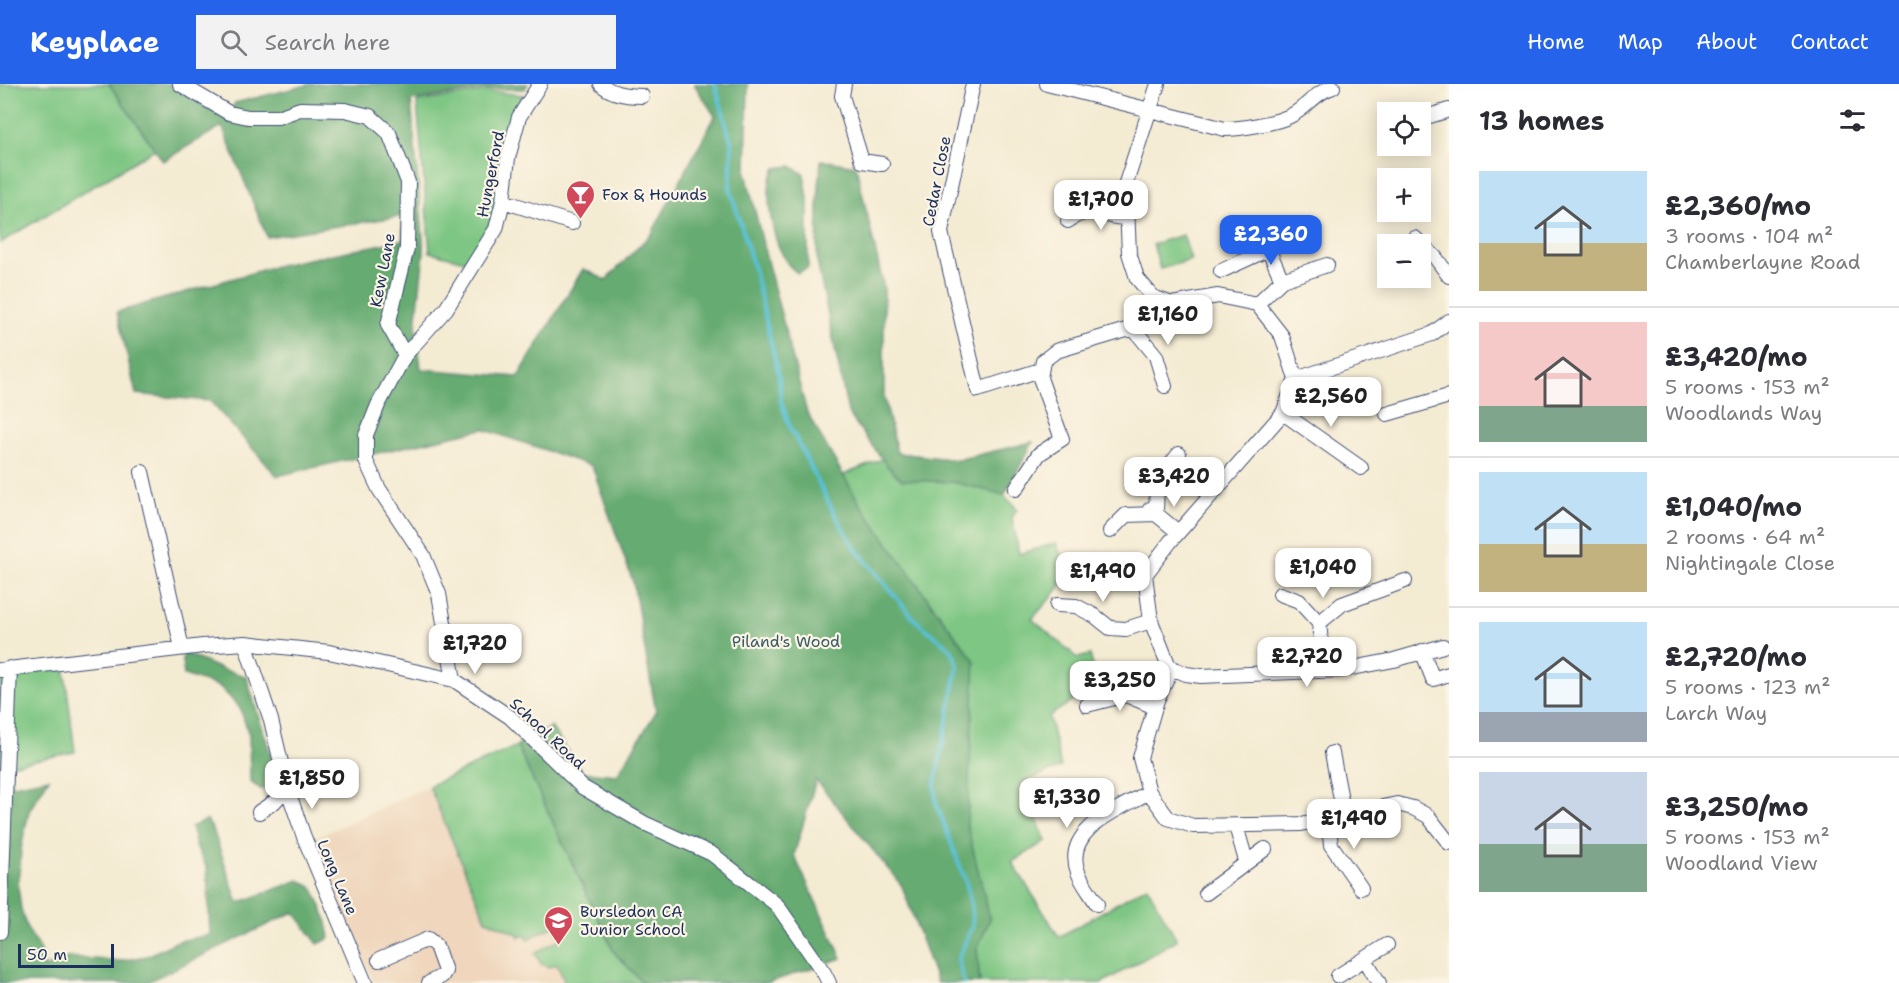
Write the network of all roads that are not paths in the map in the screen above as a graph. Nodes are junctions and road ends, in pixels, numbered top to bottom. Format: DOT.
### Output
graph roads {
  1 [pos="180,84"];
  2 [pos="540,84"];
  3 [pos="600,84"];
  4 [pos="844,84"];
  5 [pos="973,84"];
  6 [pos="1047,84"];
  7 [pos="1158,84"];
  8 [pos="1333,87"];
  9 [pos="1314,88"];
  10 [pos="642,96"];
  11 [pos="1149,108"];
  12 [pos="1449,110"];
  13 [pos="1431,116"];
  14 [pos="882,164"];
  15 [pos="503,201"];
  16 [pos="1127,218"];
  17 [pos="1068,221"];
  18 [pos="572,223"];
  19 [pos="1308,231"];
  20 [pos="1269,250"];
  21 [pos="1431,253"];
  22 [pos="1327,265"];
  23 [pos="1221,271"];
  24 [pos="1449,276"];
  25 [pos="1282,280"];
  26 [pos="1153,297"];
  27 [pos="1257,304"];
  28 [pos="1449,321"];
  29 [pos="1132,328"];
  30 [pos="405,355"];
  31 [pos="1040,370"];
  32 [pos="1296,379"];
  33 [pos="1165,386"];
  34 [pos="1449,396"];
  35 [pos="1283,413"];
  36 [pos="1387,414"];
  37 [pos="1179,454"];
  38 [pos="1361,468"];
  39 [pos="142,472"];
  40 [pos="1016,489"];
  41 [pos="1153,511"];
  42 [pos="1110,531"];
  43 [pos="1178,532"];
  44 [pos="1405,581"];
  45 [pos="1280,594"];
  46 [pos="1058,605"];
  47 [pos="1151,621"];
  48 [pos="1318,622"];
  49 [pos="245,643"];
  50 [pos="1443,646"];
  51 [pos="182,648"];
  52 [pos="1422,651"];
  53 [pos="1172,668"];
  54 [pos="5,669"];
  55 [pos="1324,671"];
  56 [pos="1449,674"];
  57 [pos="454,680"];
  58 [pos="1087,705"];
  59 [pos="1155,706"];
  60 [pos="1332,753"];
  61 [pos="287,788"];
  62 [pos="1149,792"];
  63 [pos="259,812"];
  64 [pos="1344,814"];
  65 [pos="1328,818"];
  66 [pos="1236,826"];
  67 [pos="1444,827"];
  68 [pos="1449,843"];
  69 [pos="1265,849"];
  70 [pos="1246,861"];
  71 [pos="1361,888"];
  72 [pos="1206,893"];
  73 [pos="1097,904"];
  74 [pos="0,932"];
  75 [pos="1387,945"];
  76 [pos="1365,959"];
  77 [pos="379,960"];
  78 [pos="1338,975"];
  79 [pos="365,983"];
  80 [pos="429,983"];
  81 [pos="829,983"];
  82 [pos="1379,983"];
  1 -- 30 [label="street, Kew Lane"];
  2 -- 15 [label="street, Hungerford"];
  3 -- 10 [label="street"];
  4 -- 14 [label="street"];
  5 -- 31 [label="street, Cedar Close"];
  6 -- 11 [label="street"];
  7 -- 11 [label="street"];
  8 -- 9 [label="street"];
  9 -- 11 [label="street"];
  11 -- 16 [label="street"];
  12 -- 13 [label="street"];
  15 -- 18 [label="street"];
  15 -- 30 [label="street, Hungerford"];
  16 -- 17 [label="street"];
  16 -- 26 [label="street"];
  19 -- 20 [label="street"];
  20 -- 23 [label="street"];
  20 -- 25 [label="street"];
  21 -- 24 [label="street"];
  22 -- 25 [label="street"];
  25 -- 27 [label="street"];
  26 -- 27 [label="street"];
  26 -- 29 [label="street"];
  27 -- 32 [label="street"];
  28 -- 32 [label="street"];
  29 -- 31 [label="street"];
  29 -- 33 [label="street"];
  30 -- 57 [label="street"];
  31 -- 40 [label="street"];
  32 -- 35 [label="street"];
  34 -- 36 [label="street"];
  35 -- 38 [label="street"];
  35 -- 43 [label="street"];
  37 -- 41 [label="street"];
  39 -- 51 [label="street"];
  41 -- 42 [label="street"];
  41 -- 43 [label="street"];
  43 -- 47 [label="street"];
  44 -- 48 [label="street"];
  45 -- 48 [label="street"];
  46 -- 47 [label="street"];
  47 -- 53 [label="street"];
  48 -- 55 [label="street"];
  49 -- 51 [label="street, School Road"];
  49 -- 57 [label="street, School Road"];
  49 -- 61 [label="street, Long Lane"];
  50 -- 52 [label="street"];
  51 -- 54 [label="street, School Road"];
  52 -- 55 [label="street"];
  52 -- 56 [label="street"];
  53 -- 55 [label="street"];
  53 -- 59 [label="street"];
  54 -- 74 [label="street"];
  57 -- 81 [label="street, School Road"];
  58 -- 59 [label="street"];
  59 -- 62 [label="street"];
  60 -- 64 [label="street"];
  61 -- 63 [label="street"];
  61 -- 79 [label="street, Long Lane"];
  62 -- 66 [label="street"];
  62 -- 73 [label="street"];
  64 -- 65 [label="street"];
  64 -- 67 [label="street"];
  65 -- 66 [label="street"];
  65 -- 71 [label="street"];
  66 -- 70 [label="street"];
  67 -- 68 [label="street"];
  69 -- 70 [label="street"];
  70 -- 72 [label="street"];
  75 -- 76 [label="street"];
  76 -- 78 [label="street"];
  76 -- 82 [label="street"];
  77 -- 80 [label="street"];
}
